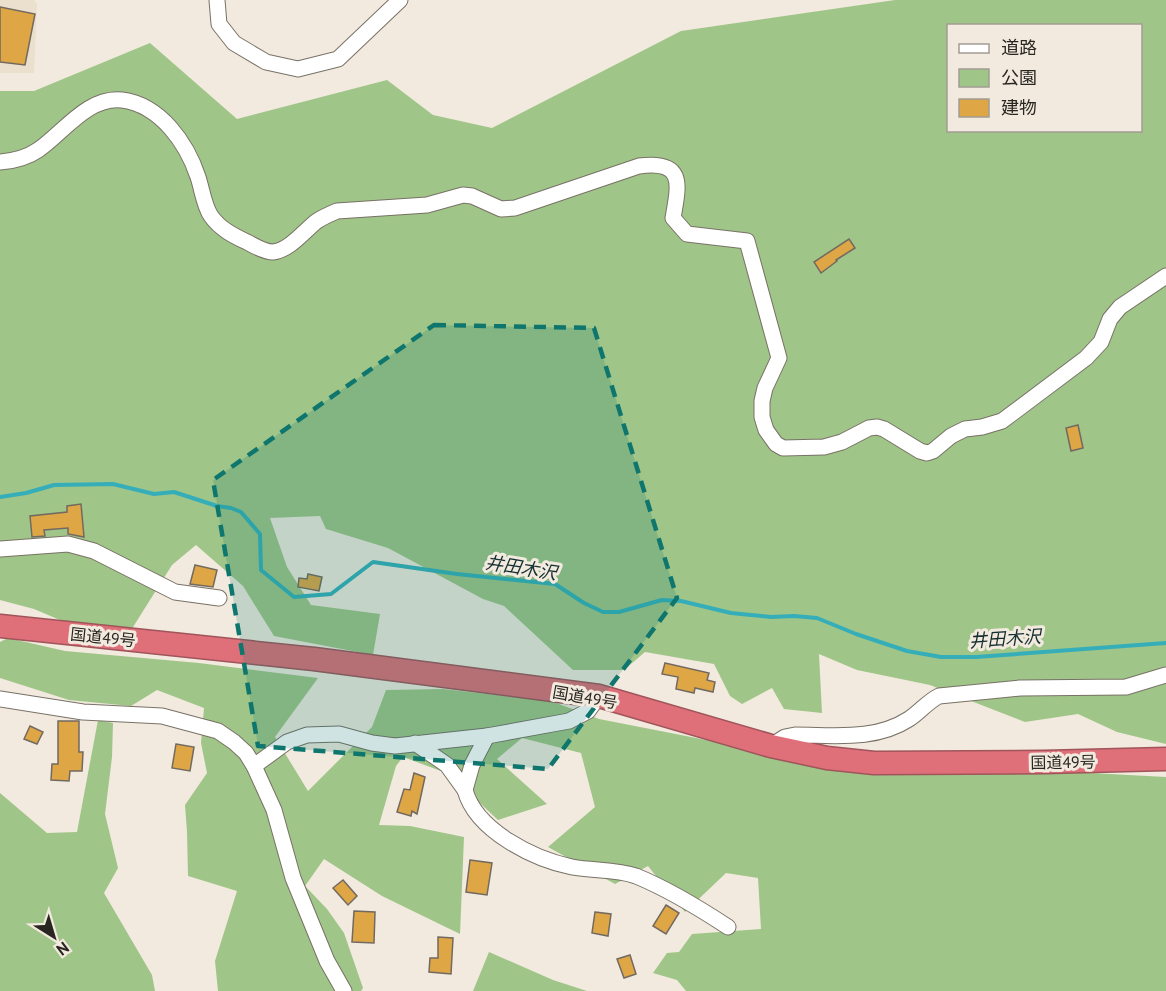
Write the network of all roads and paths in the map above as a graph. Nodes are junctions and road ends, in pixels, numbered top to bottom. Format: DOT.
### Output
graph roads {
  1 [pos="217,0"];
  2 [pos="400,0"];
  3 [pos="0,162"];
  4 [pos="1166,276"];
  5 [pos="0,549"];
  6 [pos="219,598"];
  7 [pos="0,626"];
  8 [pos="1166,675"];
  9 [pos="599,696"];
  10 [pos="0,699"];
  11 [pos="487,736"];
  12 [pos="415,743"];
  13 [pos="771,746"];
  14 [pos="1166,759"];
  15 [pos="254,766"];
  16 [pos="465,790"];
  17 [pos="728,927"];
  18 [pos="344,991"];
  1 -- 2 [label="street"];
  3 -- 4 [label="street"];
  5 -- 6 [label="street"];
  7 -- 9 [label="highway, 国道49号"];
  8 -- 13 [label="street"];
  9 -- 11 [label="street"];
  9 -- 13 [label="highway, 国道49号"];
  10 -- 15 [label="street"];
  11 -- 12 [label="street"];
  11 -- 16 [label="street"];
  12 -- 15 [label="street"];
  12 -- 16 [label="street"];
  13 -- 14 [label="highway, 国道49号"];
  15 -- 18 [label="street"];
  16 -- 17 [label="street"];
}
